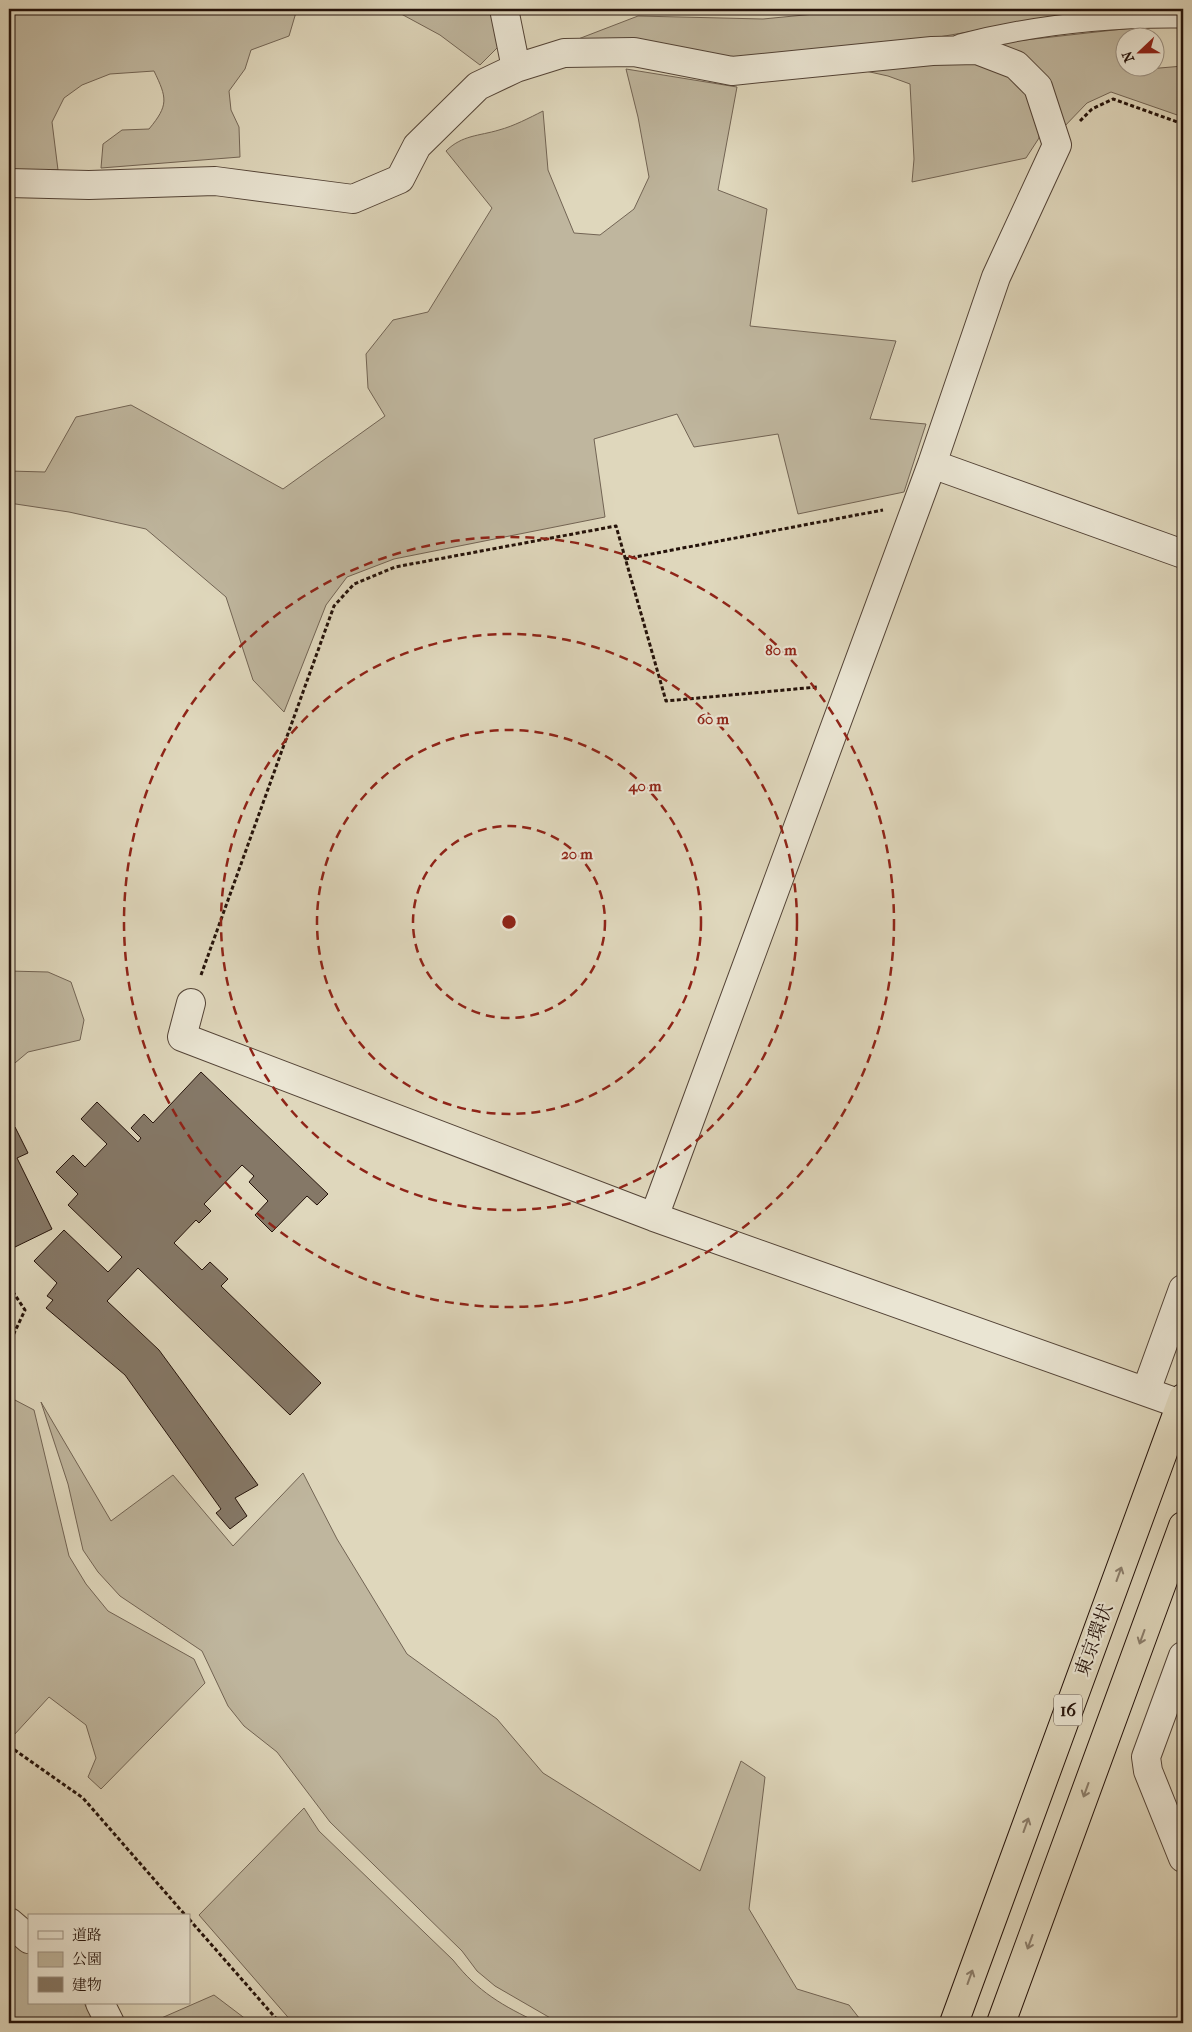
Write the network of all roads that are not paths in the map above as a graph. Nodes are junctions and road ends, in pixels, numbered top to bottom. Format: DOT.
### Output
graph roads {
  1 [pos="504,9"];
  2 [pos="1183,18"];
  3 [pos="932,51"];
  4 [pos="516,68"];
  5 [pos="9,183"];
  6 [pos="932,464"];
  7 [pos="1183,554"];
  8 [pos="191,1003"];
  9 [pos="654,1217"];
  10 [pos="1183,1289"];
  11 [pos="1146,1391"];
  12 [pos="1182,1402"];
  13 [pos="1183,1526"];
  14 [pos="1183,1656"];
  15 [pos="1183,1858"];
  16 [pos="9,1922"];
  17 [pos="28,1938"];
  18 [pos="100,2004"];
  19 [pos="110,2023"];
  20 [pos="954,2023"];
  21 [pos="1001,2023"];
  1 -- 4 [label="street"];
  2 -- 3 [label="lane"];
  3 -- 4 [label="street"];
  3 -- 6 [label="street"];
  4 -- 5 [label="street"];
  6 -- 7 [label="street"];
  6 -- 9 [label="street"];
  8 -- 9 [label="street"];
  9 -- 11 [label="street"];
  10 -- 11 [label="street"];
  11 -- 12 [label="street"];
  20 -- 12 [label="highway, 東京環状 / 16, one-way"];
  13 -- 21 [label="highway, 16, one-way"];
  14 -- 15 [label="street"];
  16 -- 17 [label="street"];
  18 -- 19 [label="street"];
}
